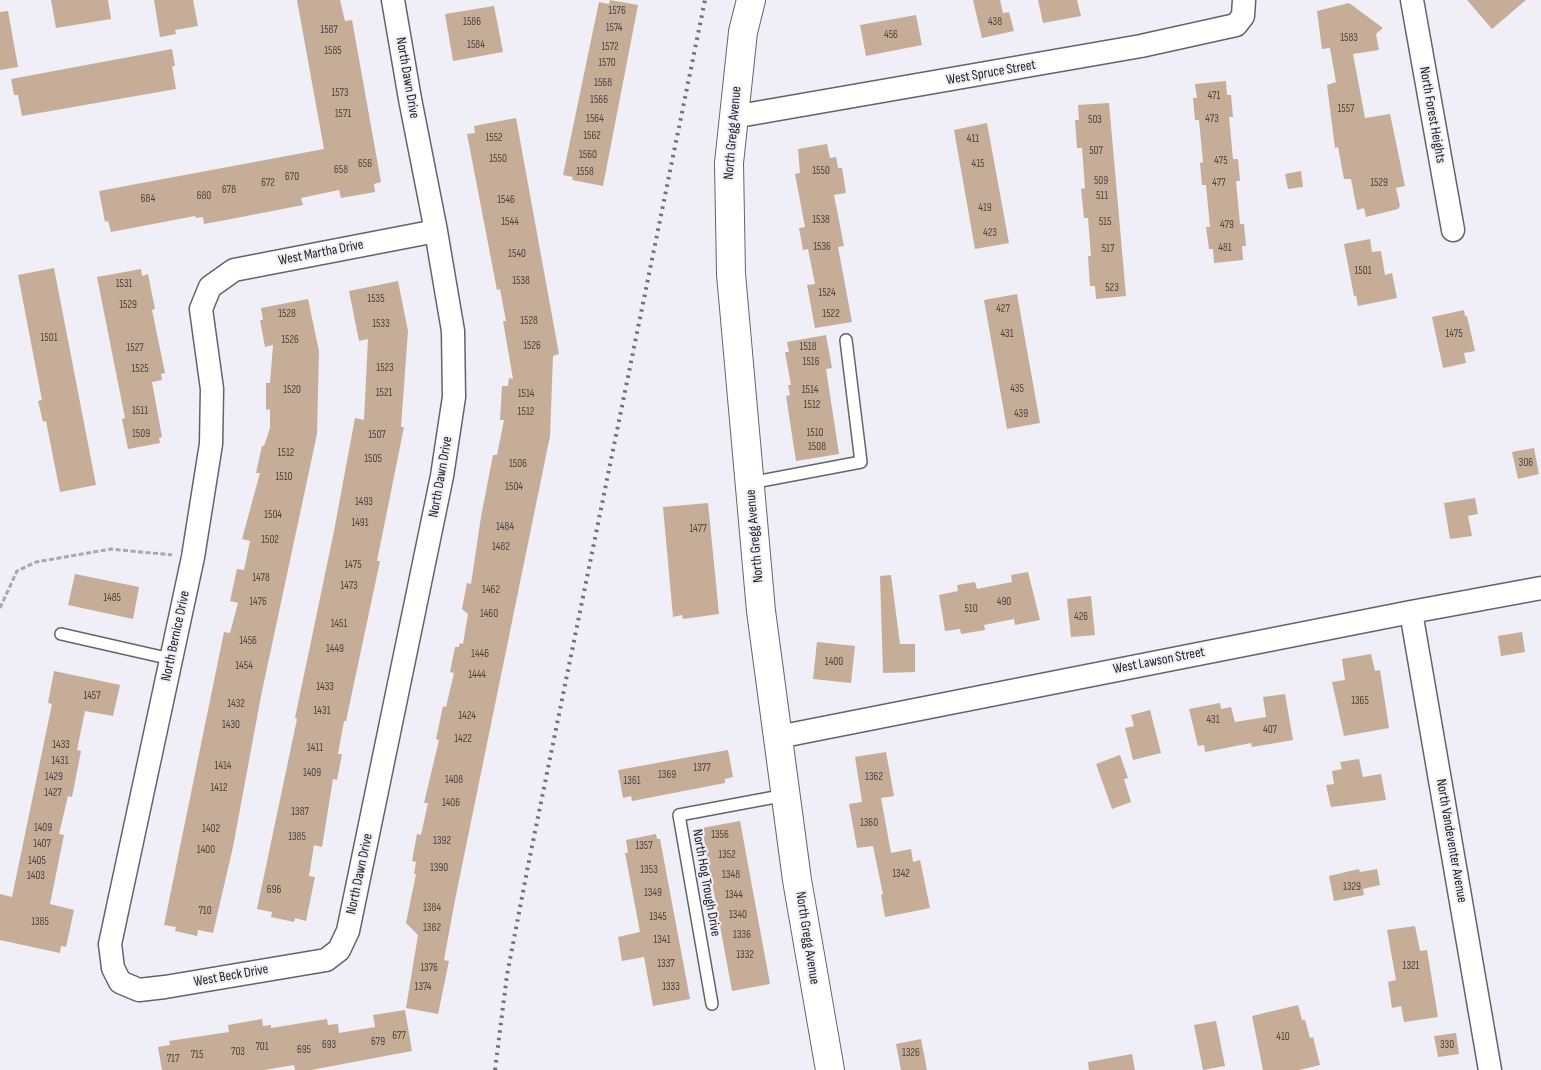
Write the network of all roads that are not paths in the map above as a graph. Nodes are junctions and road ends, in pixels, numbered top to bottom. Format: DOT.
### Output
graph roads {
  1 [pos="393,0"];
  2 [pos="751,0"];
  3 [pos="1412,0"];
  4 [pos="1244,8"];
  5 [pos="733,117"];
  6 [pos="1453,230"];
  7 [pos="436,231"];
  8 [pos="210,287"];
  9 [pos="846,340"];
  10 [pos="750,483"];
  11 [pos="1541,588"];
  12 [pos="1410,612"];
  13 [pos="61,634"];
  14 [pos="171,658"];
  15 [pos="778,737"];
  16 [pos="786,795"];
  17 [pos="339,950"];
  18 [pos="120,982"];
  19 [pos="712,1004"];
  20 [pos="830,1070"];
  21 [pos="1490,1070"];
  1 -- 7 [label="street, North Dawn Drive"];
  2 -- 5 [label="main road, North Gregg Avenue"];
  3 -- 6 [label="street, North Forest Heights"];
  4 -- 5 [label="street, West Spruce Street"];
  5 -- 10 [label="main road, North Gregg Avenue"];
  7 -- 8 [label="street, West Martha Drive"];
  7 -- 17 [label="street, North Dawn Drive"];
  8 -- 14 [label="street, North Bernice Drive"];
  9 -- 10 [label="lane"];
  10 -- 15 [label="main road, North Gregg Avenue"];
  11 -- 12 [label="street, West Lawson Street"];
  12 -- 15 [label="street, West Lawson Street"];
  12 -- 21 [label="street, North Vandeventer Avenue"];
  13 -- 14 [label="lane"];
  14 -- 18 [label="street, North Bernice Drive"];
  15 -- 16 [label="main road, North Gregg Avenue"];
  16 -- 19 [label="lane, North Hog Trough Drive"];
  16 -- 20 [label="main road, North Gregg Avenue"];
  17 -- 18 [label="street, West Beck Drive"];
}
